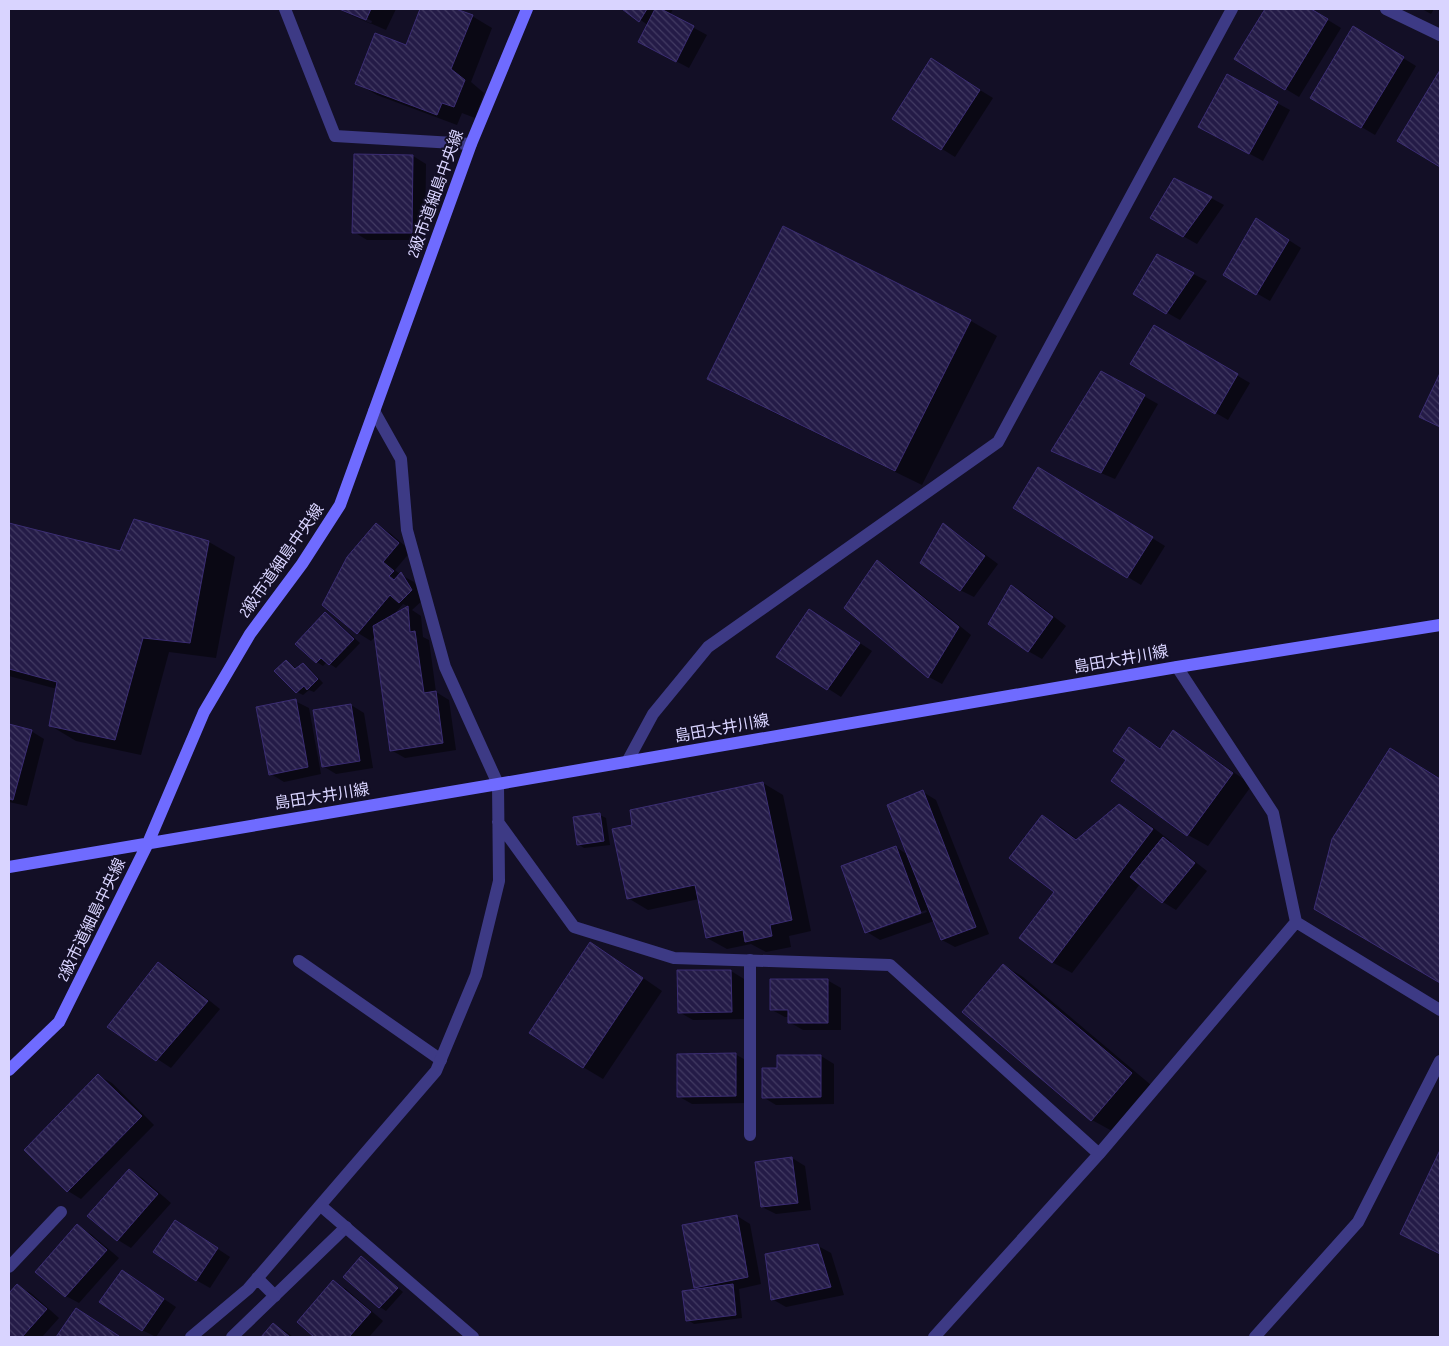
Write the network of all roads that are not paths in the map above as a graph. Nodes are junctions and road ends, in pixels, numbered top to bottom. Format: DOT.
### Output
graph roads {
  1 [pos="286,9"];
  2 [pos="527,9"];
  3 [pos="1232,9"];
  4 [pos="1386,9"];
  5 [pos="1440,34"];
  6 [pos="471,144"];
  7 [pos="374,411"];
  8 [pos="1440,625"];
  9 [pos="1177,667"];
  10 [pos="627,762"];
  11 [pos="498,784"];
  12 [pos="498,822"];
  13 [pos="148,843"];
  14 [pos="9,866"];
  15 [pos="1296,922"];
  16 [pos="299,960"];
  17 [pos="750,960"];
  18 [pos="1440,1010"];
  19 [pos="441,1060"];
  20 [pos="1440,1061"];
  21 [pos="9,1070"];
  22 [pos="750,1135"];
  23 [pos="1099,1154"];
  24 [pos="321,1206"];
  25 [pos="61,1212"];
  26 [pos="346,1227"];
  27 [pos="9,1267"];
  28 [pos="257,1278"];
  29 [pos="275,1296"];
  30 [pos="191,1337"];
  31 [pos="232,1337"];
  32 [pos="474,1337"];
  33 [pos="934,1337"];
  34 [pos="1255,1337"];
  1 -- 6 [label="street"];
  2 -- 6 [label="main road, 2級市道細島中央線"];
  3 -- 10 [label="street"];
  4 -- 5 [label="street"];
  6 -- 7 [label="main road, 2級市道細島中央線"];
  7 -- 11 [label="street"];
  7 -- 13 [label="main road, 2級市道細島中央線"];
  8 -- 9 [label="main road, 島田大井川線"];
  9 -- 10 [label="main road, 島田大井川線"];
  9 -- 15 [label="street"];
  10 -- 11 [label="main road, 島田大井川線"];
  11 -- 12 [label="street"];
  11 -- 13 [label="main road, 島田大井川線"];
  12 -- 17 [label="street"];
  12 -- 19 [label="street"];
  13 -- 14 [label="main road, 島田大井川線"];
  13 -- 21 [label="main road, 2級市道細島中央線"];
  15 -- 18 [label="street"];
  15 -- 23 [label="street"];
  16 -- 19 [label="street"];
  17 -- 22 [label="street"];
  17 -- 23 [label="street"];
  19 -- 24 [label="street"];
  20 -- 34 [label="street"];
  23 -- 33 [label="street"];
  24 -- 26 [label="street"];
  24 -- 28 [label="street"];
  25 -- 27 [label="street"];
  26 -- 29 [label="street"];
  26 -- 32 [label="street"];
  28 -- 29 [label="street"];
  28 -- 30 [label="street"];
  29 -- 31 [label="street"];
}
